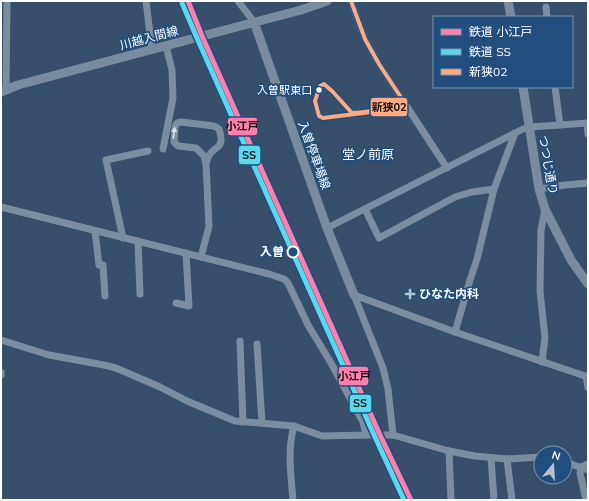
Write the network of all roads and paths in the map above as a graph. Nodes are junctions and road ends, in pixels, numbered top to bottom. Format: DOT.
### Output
graph roads {
  1 [pos="7,1"];
  2 [pos="146,1"];
  3 [pos="238,1"];
  4 [pos="327,1"];
  5 [pos="351,1"];
  6 [pos="508,1"];
  7 [pos="546,7"];
  8 [pos="511,16"];
  9 [pos="548,16"];
  10 [pos="254,22"];
  11 [pos="166,46"];
  12 [pos="152,50"];
  13 [pos="523,88"];
  14 [pos="555,88"];
  15 [pos="3,91"];
  16 [pos="588,123"];
  17 [pos="560,125"];
  18 [pos="530,127"];
  19 [pos="515,133"];
  20 [pos="588,134"];
  21 [pos="196,148"];
  22 [pos="216,148"];
  23 [pos="163,150"];
  24 [pos="148,151"];
  25 [pos="206,164"];
  26 [pos="447,168"];
  27 [pos="588,183"];
  28 [pos="494,189"];
  29 [pos="539,189"];
  30 [pos="1,207"];
  31 [pos="365,209"];
  32 [pos="545,209"];
  33 [pos="327,228"];
  34 [pos="95,231"];
  35 [pos="123,238"];
  36 [pos="138,241"];
  37 [pos="186,253"];
  38 [pos="201,257"];
  39 [pos="588,284"];
  40 [pos="140,294"];
  41 [pos="354,294"];
  42 [pos="105,296"];
  43 [pos="176,303"];
  44 [pos="455,332"];
  45 [pos="1,340"];
  46 [pos="240,341"];
  47 [pos="257,344"];
  48 [pos="542,362"];
  49 [pos="587,377"];
  50 [pos="588,387"];
  51 [pos="243,422"];
  52 [pos="262,423"];
  53 [pos="294,426"];
  54 [pos="366,435"];
  55 [pos="393,435"];
  56 [pos="449,451"];
  57 [pos="533,457"];
  58 [pos="491,458"];
  59 [pos="507,459"];
  60 [pos="588,464"];
  61 [pos="573,465"];
  62 [pos="585,469"];
  63 [pos="293,500"];
  64 [pos="451,500"];
  65 [pos="494,500"];
  66 [pos="512,500"];
  67 [pos="586,500"];
  1 -- 15 [label="street"];
  2 -- 12 [label="street"];
  3 -- 10 [label="street"];
  4 -- 10 [label="main road, 川越入間線"];
  5 -- 26 [label="street"];
  6 -- 8 [label="main road"];
  7 -- 9 [label="street"];
  10 -- 11 [label="main road, 川越入間線"];
  10 -- 33 [label="main road, 入曽停車場線"];
  11 -- 12 [label="main road, 川越入間線"];
  11 -- 23 [label="street"];
  12 -- 15 [label="main road, 川越入間線"];
  13 -- 18 [label="main road, つつじ通り"];
  14 -- 17 [label="street"];
  16 -- 17 [label="street"];
  16 -- 20 [label="street"];
  17 -- 18 [label="street"];
  18 -- 19 [label="street"];
  18 -- 29 [label="main road, つつじ通り"];
  19 -- 26 [label="street"];
  19 -- 28 [label="street"];
  21 -- 22 [label="street"];
  21 -- 22 [label="street, one-way"];
  21 -- 25 [label="street"];
  22 -- 25 [label="street"];
  24 -- 35 [label="street"];
  25 -- 38 [label="street"];
  26 -- 31 [label="street"];
  27 -- 29 [label="street"];
  28 -- 31 [label="street"];
  28 -- 44 [label="street"];
  29 -- 32 [label="main road, つつじ通り"];
  30 -- 34 [label="street"];
  31 -- 33 [label="street"];
  32 -- 39 [label="main road, つつじ通り"];
  32 -- 48 [label="street"];
  33 -- 41 [label="main road, 入曽停車場線"];
  34 -- 35 [label="street"];
  34 -- 42 [label="street"];
  35 -- 36 [label="street"];
  36 -- 37 [label="street"];
  36 -- 40 [label="street"];
  37 -- 38 [label="street"];
  37 -- 43 [label="street"];
  38 -- 54 [label="street"];
  41 -- 44 [label="street"];
  41 -- 55 [label="street"];
  44 -- 48 [label="street"];
  45 -- 51 [label="street"];
  46 -- 51 [label="street"];
  47 -- 52 [label="street"];
  48 -- 49 [label="street"];
  49 -- 50 [label="street"];
  51 -- 52 [label="street"];
  52 -- 53 [label="street"];
  53 -- 54 [label="street"];
  53 -- 63 [label="street"];
  54 -- 55 [label="street"];
  55 -- 56 [label="street"];
  56 -- 58 [label="street"];
  56 -- 64 [label="street"];
  57 -- 59 [label="street"];
  58 -- 59 [label="street"];
  58 -- 65 [label="street"];
  59 -- 66 [label="street"];
  60 -- 62 [label="street"];
  61 -- 62 [label="street"];
  62 -- 67 [label="street"];
}
